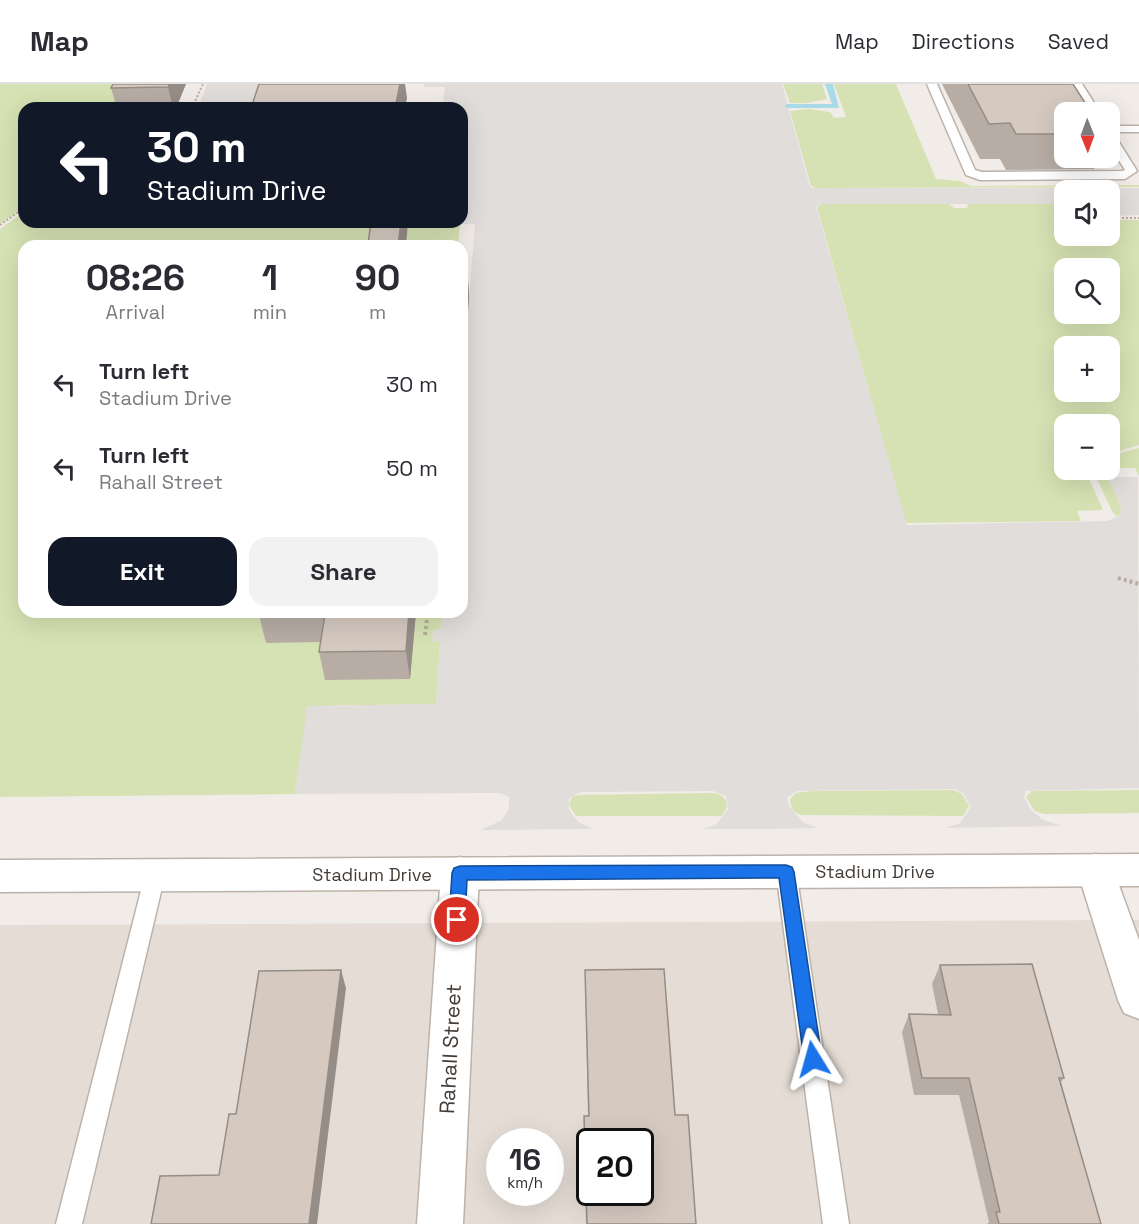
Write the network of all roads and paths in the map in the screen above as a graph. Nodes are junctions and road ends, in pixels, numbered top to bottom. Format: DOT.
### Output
graph roads {
  1 [pos="203,84"];
  2 [pos="932,84"];
  3 [pos="1077,84"];
  4 [pos="195,102"];
  5 [pos="1089,102"];
  6 [pos="1120,129"];
  7 [pos="1139,129"];
  8 [pos="1120,153"];
  9 [pos="18,212"];
  10 [pos="1120,218"];
  11 [pos="1139,218"];
  12 [pos="0,225"];
  13 [pos="1118,578"];
  14 [pos="1139,584"];
  15 [pos="426,618"];
  16 [pos="425,635"];
  17 [pos="1096,870"];
  18 [pos="1139,870"];
  19 [pos="786,872"];
  20 [pos="460,873"];
  21 [pos="155,875"];
  22 [pos="0,876"];
  23 [pos="1139,1000"];
  24 [pos="69,1224"];
  25 [pos="440,1224"];
  26 [pos="836,1224"];
  1 -- 4 [label="path"];
  2 -- 8 [label="lane"];
  3 -- 5 [label="lane"];
  6 -- 7 [label="lane"];
  9 -- 12 [label="path"];
  10 -- 11 [label="path"];
  13 -- 14 [label="path"];
  15 -- 16 [label="path"];
  17 -- 18 [label="street, Stadium Drive"];
  17 -- 19 [label="street, Stadium Drive"];
  17 -- 23 [label="street"];
  19 -- 20 [label="street, Stadium Drive"];
  19 -- 26 [label="lane"];
  20 -- 21 [label="street, Stadium Drive"];
  20 -- 25 [label="street, Rahall Street"];
  21 -- 22 [label="street, Stadium Drive"];
  21 -- 24 [label="lane"];
}
